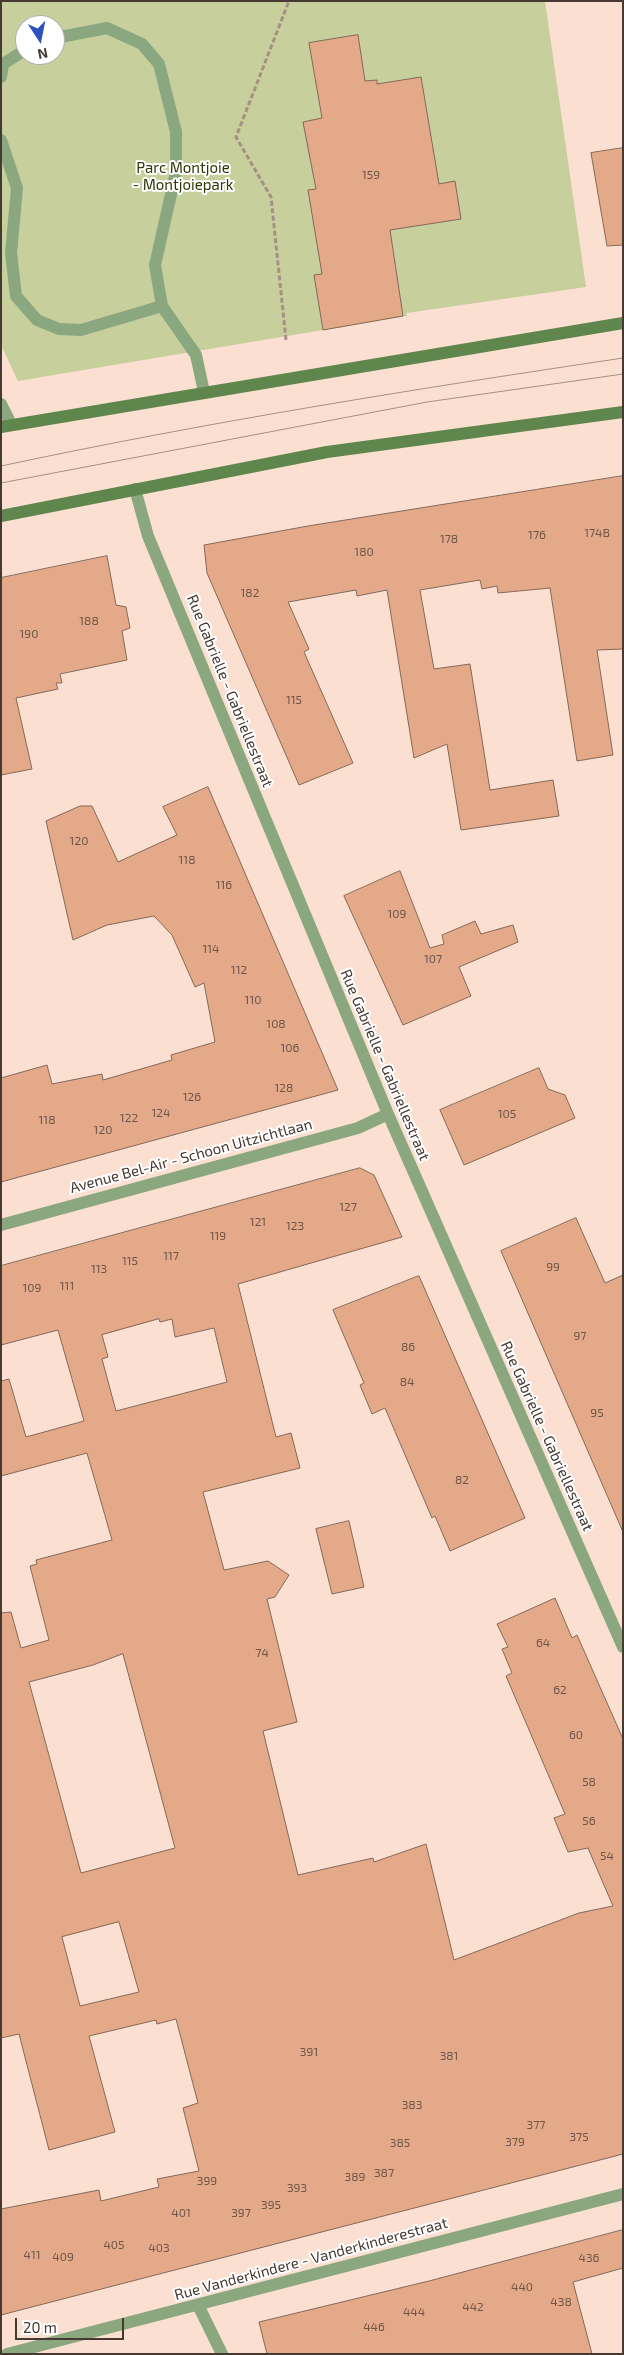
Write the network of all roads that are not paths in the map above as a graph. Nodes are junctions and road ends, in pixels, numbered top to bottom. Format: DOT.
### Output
graph roads {
  1 [pos="65,36"];
  2 [pos="15,56"];
  3 [pos="1,77"];
  4 [pos="1,140"];
  5 [pos="162,306"];
  6 [pos="623,323"];
  7 [pos="204,392"];
  8 [pos="1,404"];
  9 [pos="623,412"];
  10 [pos="6,425"];
  11 [pos="135,489"];
  12 [pos="1,516"];
  13 [pos="388,1114"];
  14 [pos="1,1225"];
  15 [pos="623,1647"];
  16 [pos="623,2194"];
  17 [pos="198,2305"];
  18 [pos="6,2354"];
  19 [pos="222,2354"];
  1 -- 5 [label="street"];
  2 -- 3 [label="street"];
  4 -- 5 [label="street"];
  5 -- 7 [label="street"];
  6 -- 7 [label="main road"];
  7 -- 10 [label="main road"];
  8 -- 10 [label="street"];
  9 -- 11 [label="main road"];
  11 -- 12 [label="main road"];
  11 -- 13 [label="street, Rue Gabrielle - Gabriellestraat"];
  13 -- 14 [label="street, Avenue Bel-Air - Schoon Uitzichtlaan"];
  13 -- 15 [label="street, Rue Gabrielle - Gabriellestraat"];
  16 -- 17 [label="street, Rue Vanderkindere - Vanderkinderestraat"];
  17 -- 18 [label="street, Rue Vanderkindere - Vanderkinderestraat"];
  17 -- 19 [label="street"];
}
